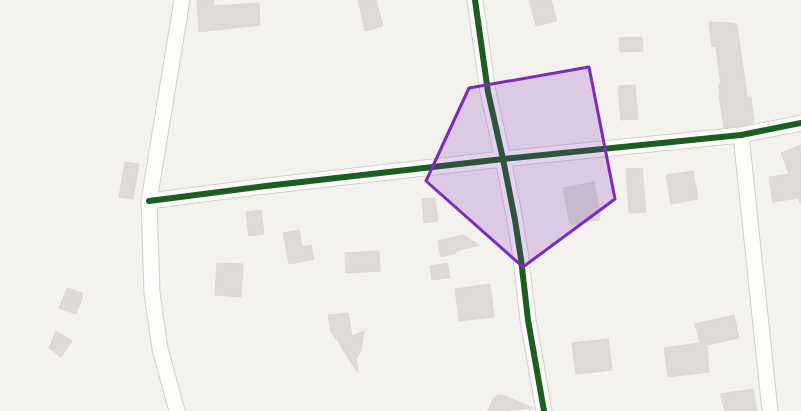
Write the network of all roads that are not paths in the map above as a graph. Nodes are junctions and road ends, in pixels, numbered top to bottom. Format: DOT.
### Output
graph roads {
  1 [pos="182,0"];
  2 [pos="475,0"];
  3 [pos="801,123"];
  4 [pos="741,135"];
  5 [pos="503,159"];
  6 [pos="149,201"];
  7 [pos="177,411"];
  8 [pos="544,411"];
  9 [pos="770,411"];
  1 -- 6 [label="street"];
  2 -- 5 [label="street"];
  3 -- 4 [label="street"];
  4 -- 5 [label="street"];
  4 -- 9 [label="street"];
  5 -- 6 [label="street"];
  5 -- 8 [label="street"];
  6 -- 7 [label="street"];
}
